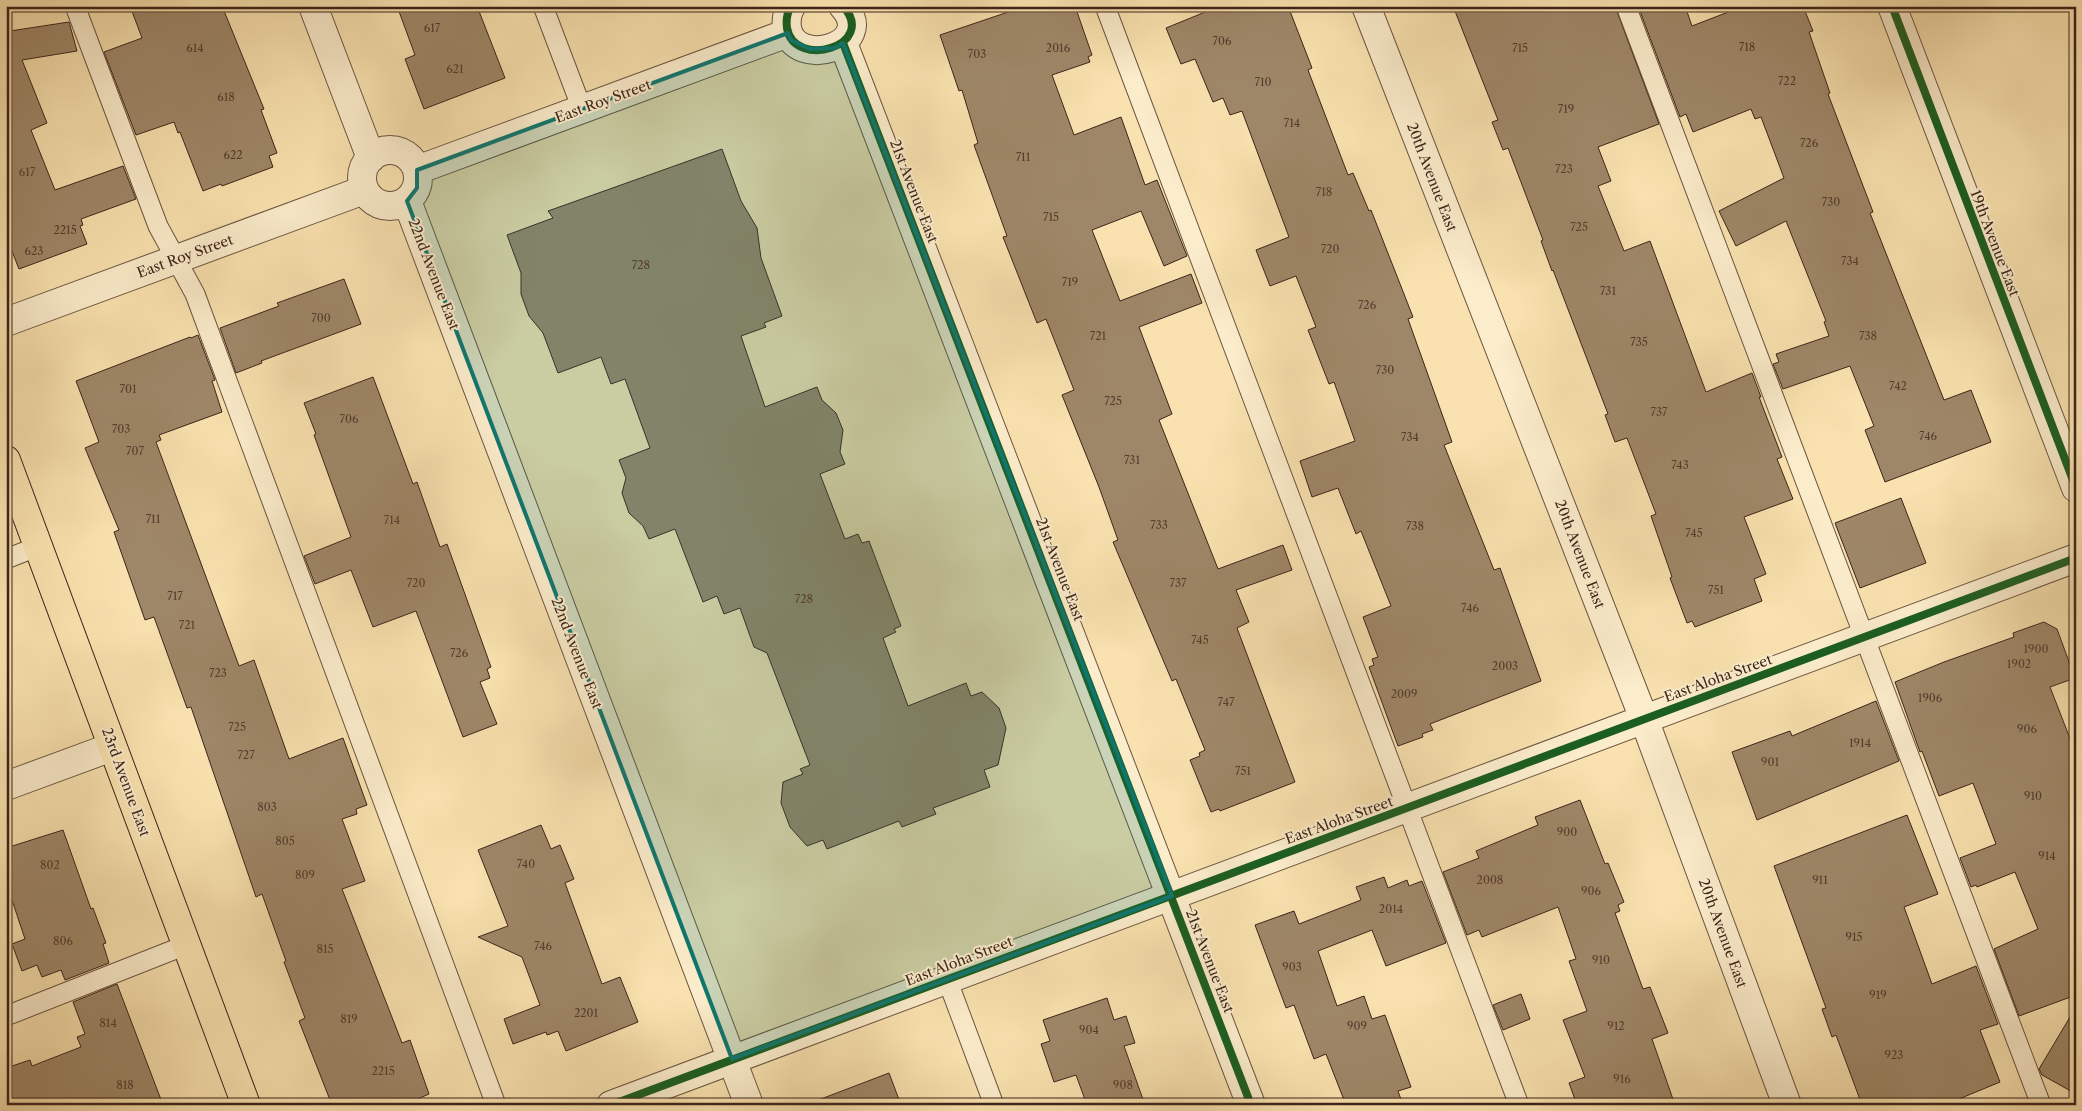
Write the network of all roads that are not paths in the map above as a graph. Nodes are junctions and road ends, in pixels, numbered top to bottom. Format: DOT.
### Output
graph roads {
  1 [pos="75,6"];
  2 [pos="313,6"];
  3 [pos="543,6"];
  4 [pos="1106,6"];
  5 [pos="1366,6"];
  6 [pos="1626,6"];
  7 [pos="1892,6"];
  8 [pos="851,8"];
  9 [pos="789,14"];
  10 [pos="843,43"];
  11 [pos="582,109"];
  12 [pos="370,158"];
  13 [pos="417,170"];
  14 [pos="364,190"];
  15 [pos="407,201"];
  16 [pos="177,259"];
  17 [pos="6,322"];
  18 [pos="6,460"];
  19 [pos="2076,488"];
  20 [pos="38,546"];
  21 [pos="2076,558"];
  22 [pos="6,559"];
  23 [pos="1865,637"];
  24 [pos="1644,719"];
  25 [pos="112,747"];
  26 [pos="6,786"];
  27 [pos="1408,807"];
  28 [pos="1172,896"];
  29 [pos="186,945"];
  30 [pos="947,979"];
  31 [pos="6,1016"];
  32 [pos="732,1059"];
  33 [pos="246,1105"];
  34 [pos="496,1105"];
  35 [pos="611,1105"];
  36 [pos="749,1105"];
  37 [pos="994,1105"];
  38 [pos="1251,1105"];
  39 [pos="1519,1105"];
  40 [pos="1787,1105"];
  41 [pos="2041,1105"];
  1 -- 16 [label="lane"];
  2 -- 12 [label="street"];
  3 -- 11 [label="lane"];
  4 -- 27 [label="lane"];
  5 -- 24 [label="street, 20th Avenue East"];
  6 -- 23 [label="lane"];
  7 -- 19 [label="street, 19th Avenue East"];
  8 -- 10 [label="street"];
  9 -- 10 [label="street"];
  9 -- 11 [label="street, East Roy Street"];
  10 -- 28 [label="street, 21st Avenue East"];
  11 -- 13 [label="street, East Roy Street"];
  12 -- 13 [label="street"];
  12 -- 14 [label="street"];
  13 -- 15 [label="street"];
  14 -- 15 [label="street"];
  14 -- 16 [label="street, East Roy Street"];
  15 -- 32 [label="street, 22nd Avenue East"];
  16 -- 17 [label="street, East Roy Street"];
  16 -- 34 [label="lane"];
  18 -- 20 [label="main road, 23rd Avenue East"];
  20 -- 22 [label="lane"];
  20 -- 25 [label="main road, 23rd Avenue East"];
  21 -- 23 [label="street, East Aloha Street"];
  23 -- 24 [label="street, East Aloha Street"];
  23 -- 41 [label="lane"];
  24 -- 27 [label="street, East Aloha Street"];
  24 -- 40 [label="street, 20th Avenue East"];
  25 -- 26 [label="street"];
  25 -- 29 [label="main road, 23rd Avenue East"];
  27 -- 28 [label="street, East Aloha Street"];
  27 -- 39 [label="lane"];
  28 -- 30 [label="street, East Aloha Street"];
  28 -- 38 [label="street, 21st Avenue East"];
  29 -- 31 [label="lane"];
  29 -- 33 [label="main road, 23rd Avenue East"];
  30 -- 32 [label="street, East Aloha Street"];
  30 -- 37 [label="lane"];
  32 -- 35 [label="street, East Aloha Street"];
  32 -- 36 [label="street, 22nd Avenue East"];
}
